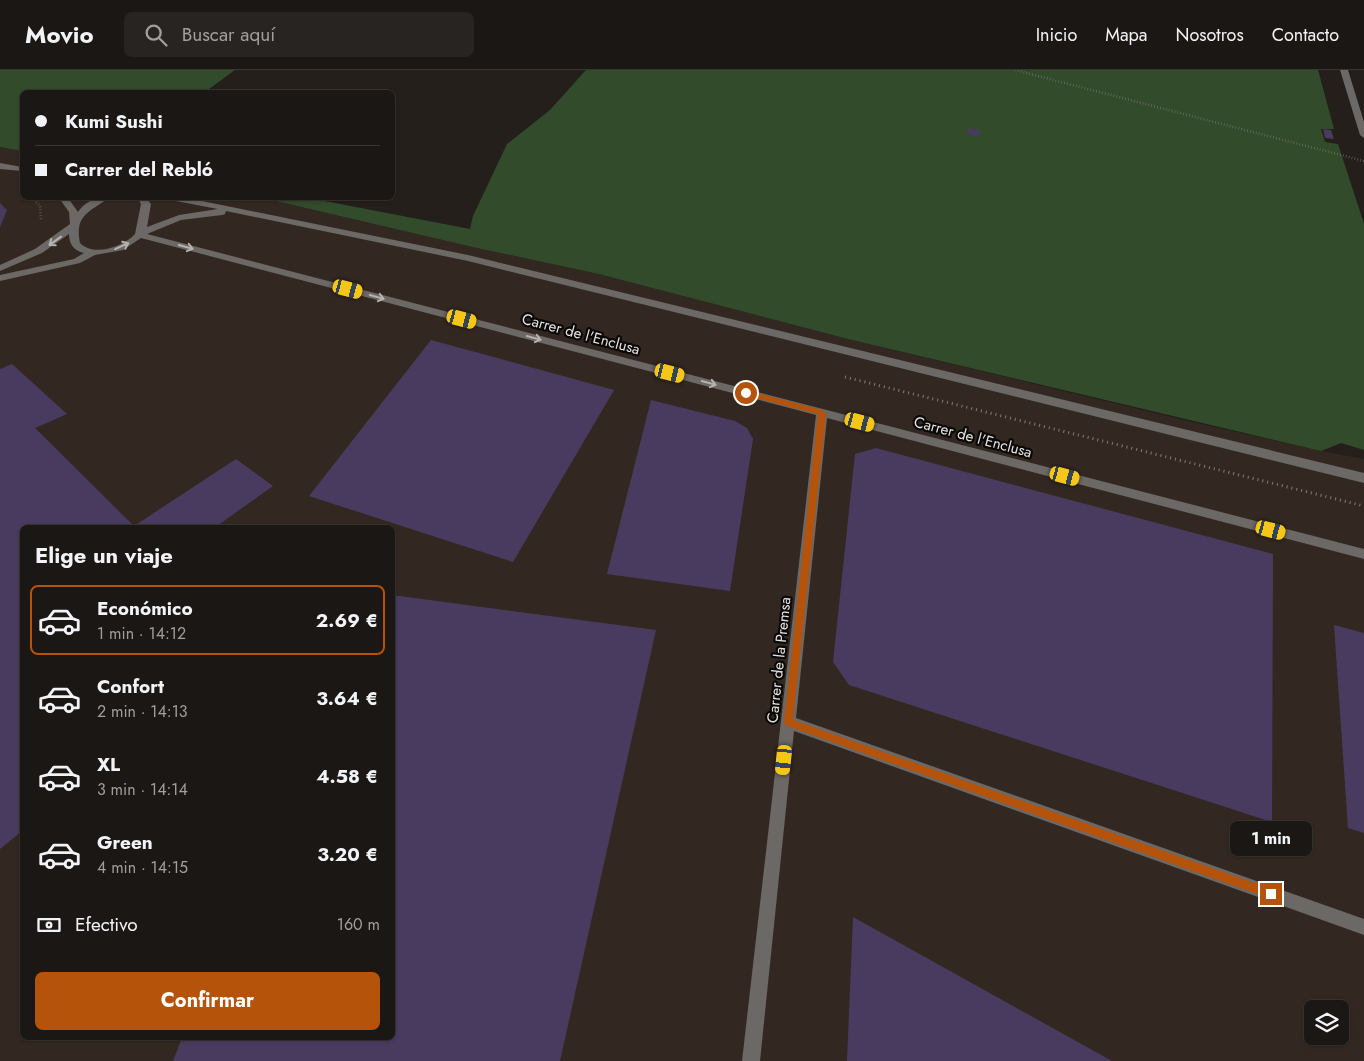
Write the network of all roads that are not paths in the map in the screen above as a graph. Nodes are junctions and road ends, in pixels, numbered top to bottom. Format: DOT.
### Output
graph roads {
  1 [pos="1344,70"];
  2 [pos="1364,135"];
  3 [pos="0,166"];
  4 [pos="20,169"];
  5 [pos="66,200"];
  6 [pos="100,200"];
  7 [pos="143,200"];
  8 [pos="186,200"];
  9 [pos="238,211"];
  10 [pos="76,224"];
  11 [pos="139,235"];
  12 [pos="94,252"];
  13 [pos="0,268"];
  14 [pos="0,278"];
  15 [pos="822,413"];
  16 [pos="1364,478"];
  17 [pos="1364,554"];
  18 [pos="788,722"];
  19 [pos="1364,927"];
  20 [pos="751,1061"];
  1 -- 2 [label="street"];
  3 -- 4 [label="street"];
  5 -- 10 [label="street"];
  6 -- 10 [label="street"];
  7 -- 11 [label="street"];
  8 -- 9 [label="street"];
  9 -- 11 [label="street"];
  9 -- 16 [label="street"];
  10 -- 12 [label="street"];
  10 -- 13 [label="street, one-way"];
  12 -- 11 [label="street, one-way"];
  11 -- 15 [label="street, Carrer de l'Enclusa, one-way"];
  12 -- 14 [label="street"];
  15 -- 17 [label="street, Carrer de l'Enclusa"];
  15 -- 18 [label="street, Carrer de la Premsa"];
  18 -- 19 [label="street"];
  18 -- 20 [label="street, Carrer de la Premsa"];
}
